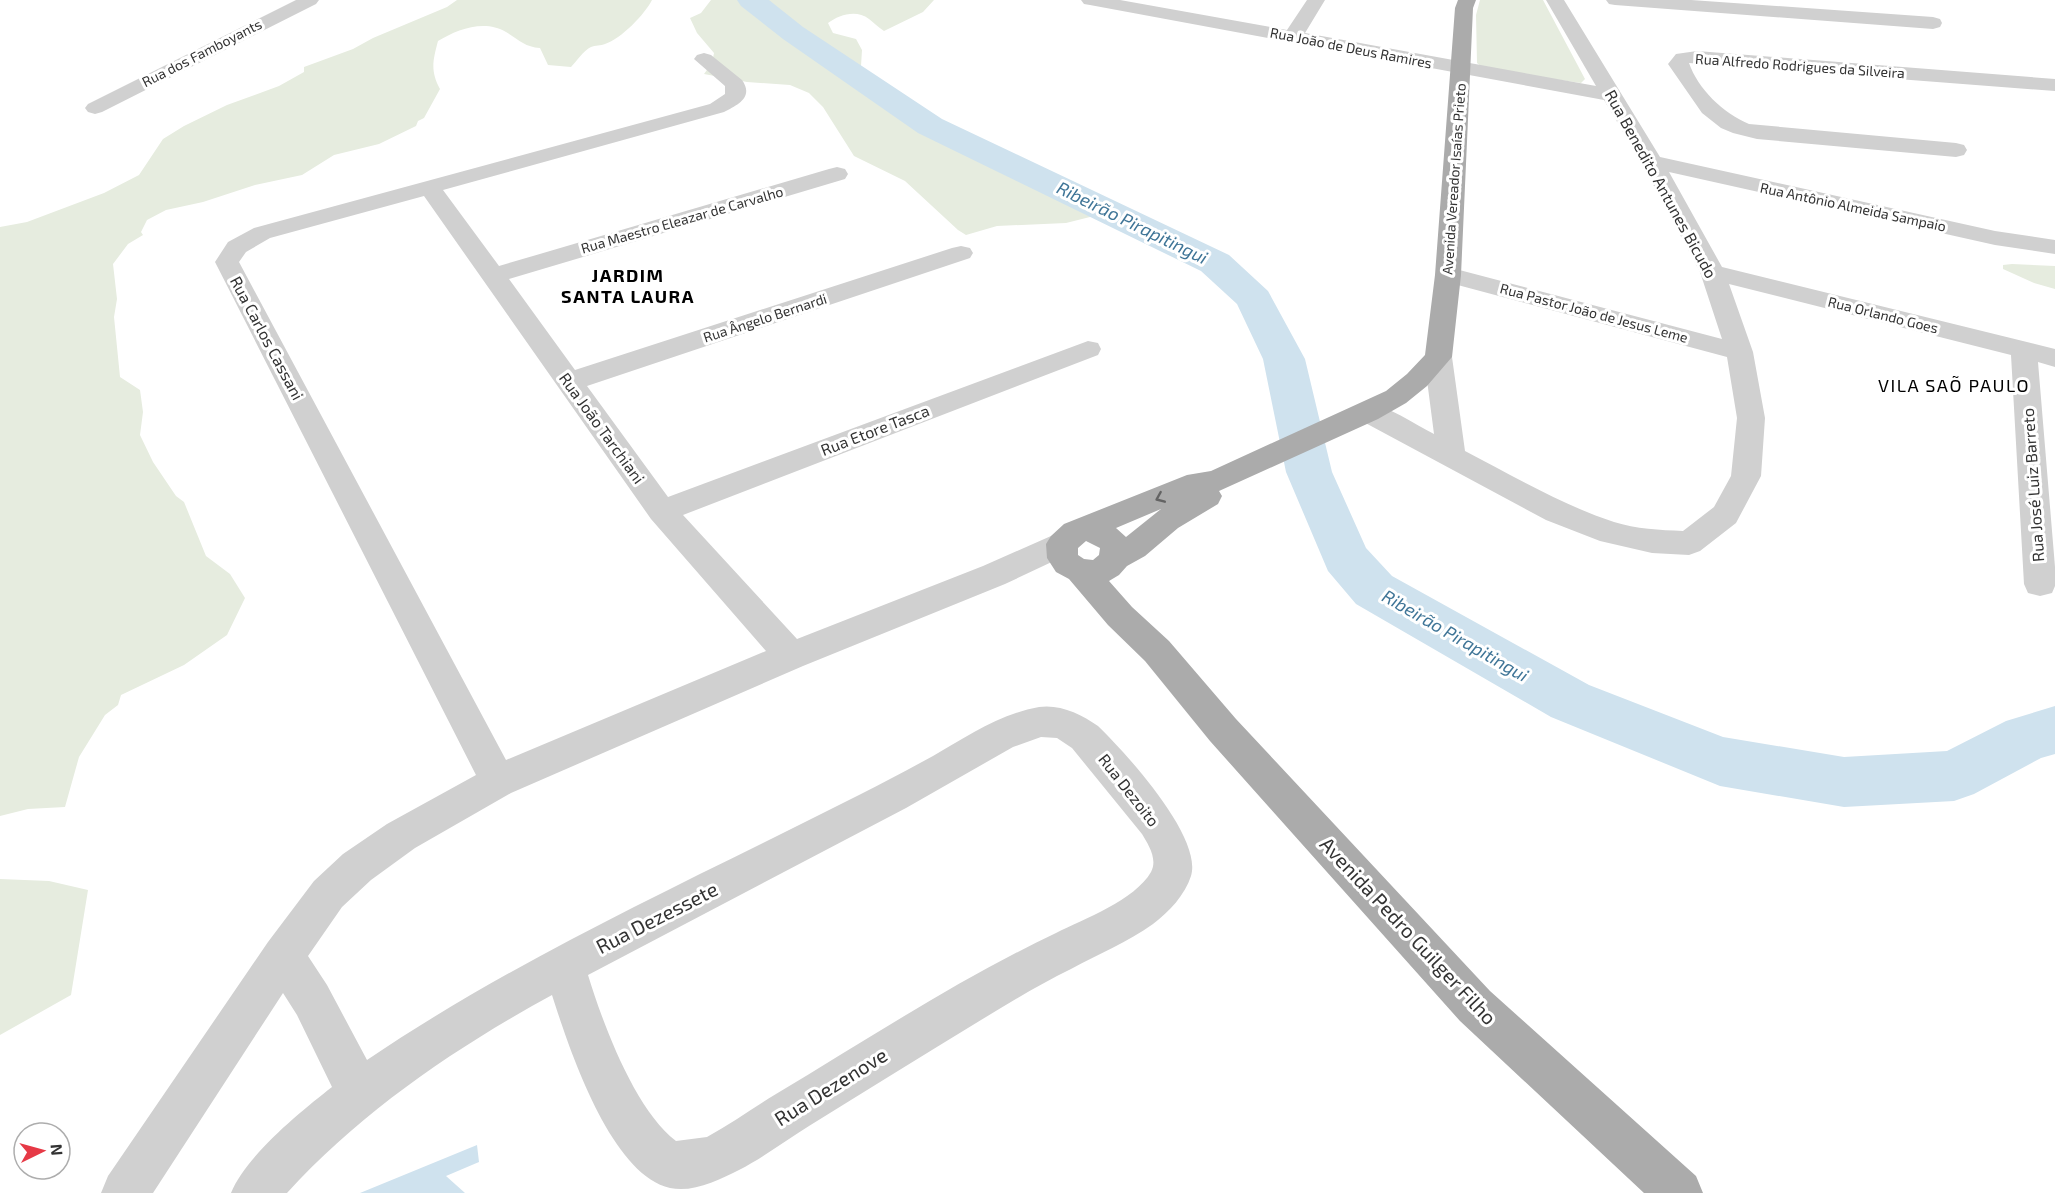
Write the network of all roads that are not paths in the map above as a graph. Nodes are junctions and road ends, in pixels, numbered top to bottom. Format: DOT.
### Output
graph roads {
  1 [pos="310,0"];
  2 [pos="1090,0"];
  3 [pos="1316,0"];
  4 [pos="1467,0"];
  5 [pos="1555,0"];
  6 [pos="1615,0"];
  7 [pos="1130,3"];
  8 [pos="1933,23"];
  9 [pos="1292,38"];
  10 [pos="704,59"];
  11 [pos="1462,69"];
  12 [pos="2055,85"];
  13 [pos="1612,95"];
  14 [pos="94,108"];
  15 [pos="1956,150"];
  16 [pos="1652,162"];
  17 [pos="837,174"];
  18 [pos="429,187"];
  19 [pos="2055,247"];
  20 [pos="961,253"];
  21 [pos="1712,272"];
  22 [pos="1448,275"];
  23 [pos="493,276"];
  24 [pos="1088,349"];
  25 [pos="2024,351"];
  26 [pos="1740,352"];
  27 [pos="1438,357"];
  28 [pos="2055,358"];
  29 [pos="569,382"];
  30 [pos="1359,416"];
  31 [pos="1452,457"];
  32 [pos="1223,478"];
  33 [pos="662,511"];
  34 [pos="1086,556"];
  35 [pos="2040,584"];
  36 [pos="791,656"];
  37 [pos="1070,725"];
  38 [pos="498,782"];
  39 [pos="1173,866"];
  40 [pos="283,956"];
  41 [pos="564,965"];
  42 [pos="359,1092"];
  43 [pos="265,1182"];
  44 [pos="125,1193"];
  45 [pos="1679,1193"];
  1 -- 14 [label="street, Rua dos Famboyants"];
  2 -- 7 [label="street, Rua João de Deus Ramires"];
  3 -- 9 [label="street"];
  4 -- 11 [label="main road, Avenida Vereador Isaías Prieto"];
  5 -- 13 [label="street, Rua Benedito Antunes Bicudo"];
  6 -- 8 [label="street"];
  7 -- 9 [label="street, Rua João de Deus Ramires"];
  9 -- 11 [label="street, Rua João de Deus Ramires"];
  10 -- 18 [label="street, Rua Carlos Cassani"];
  11 -- 13 [label="street, Rua João de Deus Ramires"];
  11 -- 22 [label="main road, Avenida Vereador Isaías Prieto"];
  12 -- 15 [label="street, Rua Alfredo Rodrigues da Silveira"];
  13 -- 16 [label="street, Rua Benedito Antunes Bicudo"];
  16 -- 19 [label="street, Rua Antônio Almeida Sampaio"];
  16 -- 21 [label="street, Rua Benedito Antunes Bicudo"];
  17 -- 23 [label="street, Rua Maestro Eleazar de Carvalho"];
  18 -- 23 [label="street, Rua João Tarchiani"];
  18 -- 38 [label="street, Rua Carlos Cassani"];
  20 -- 29 [label="street, Rua Ângelo Bernardi"];
  21 -- 25 [label="street, Rua Orlando Goes"];
  21 -- 26 [label="street, Rua Benedito Antunes Bicudo"];
  22 -- 26 [label="street, Rua Pastor João de Jesus Leme"];
  22 -- 27 [label="main road, Avenida Vereador Isaías Prieto"];
  23 -- 29 [label="street, Rua João Tarchiani"];
  24 -- 33 [label="street, Rua Etore Tasca"];
  25 -- 28 [label="street, Rua Orlando Goes"];
  25 -- 35 [label="street, Rua José Luiz Barreto"];
  26 -- 31 [label="street, Rua Benedito Antunes Bicudo"];
  27 -- 30 [label="main road"];
  27 -- 31 [label="street, Avenida Vereador Isaías Prieto"];
  29 -- 33 [label="street, Rua João Tarchiani"];
  30 -- 31 [label="street, Rua Benedito Antunes Bicudo"];
  30 -- 32 [label="main road"];
  32 -- 34 [label="main road, one-way"];
  32 -- 34 [label="main road"];
  33 -- 36 [label="street, Rua João Tarchiani"];
  34 -- 36 [label="street"];
  34 -- 45 [label="main road, Avenida Pedro Guilger Filho"];
  36 -- 38 [label="street"];
  37 -- 39 [label="street, Rua Dezoito"];
  37 -- 41 [label="street, Rua Dezessete"];
  38 -- 40 [label="street"];
  39 -- 41 [label="street, Rua Dezenove"];
  40 -- 42 [label="street"];
  40 -- 44 [label="street"];
  41 -- 42 [label="street, Rua Dezessete"];
  42 -- 43 [label="street, Rua Dezessete"];
}
